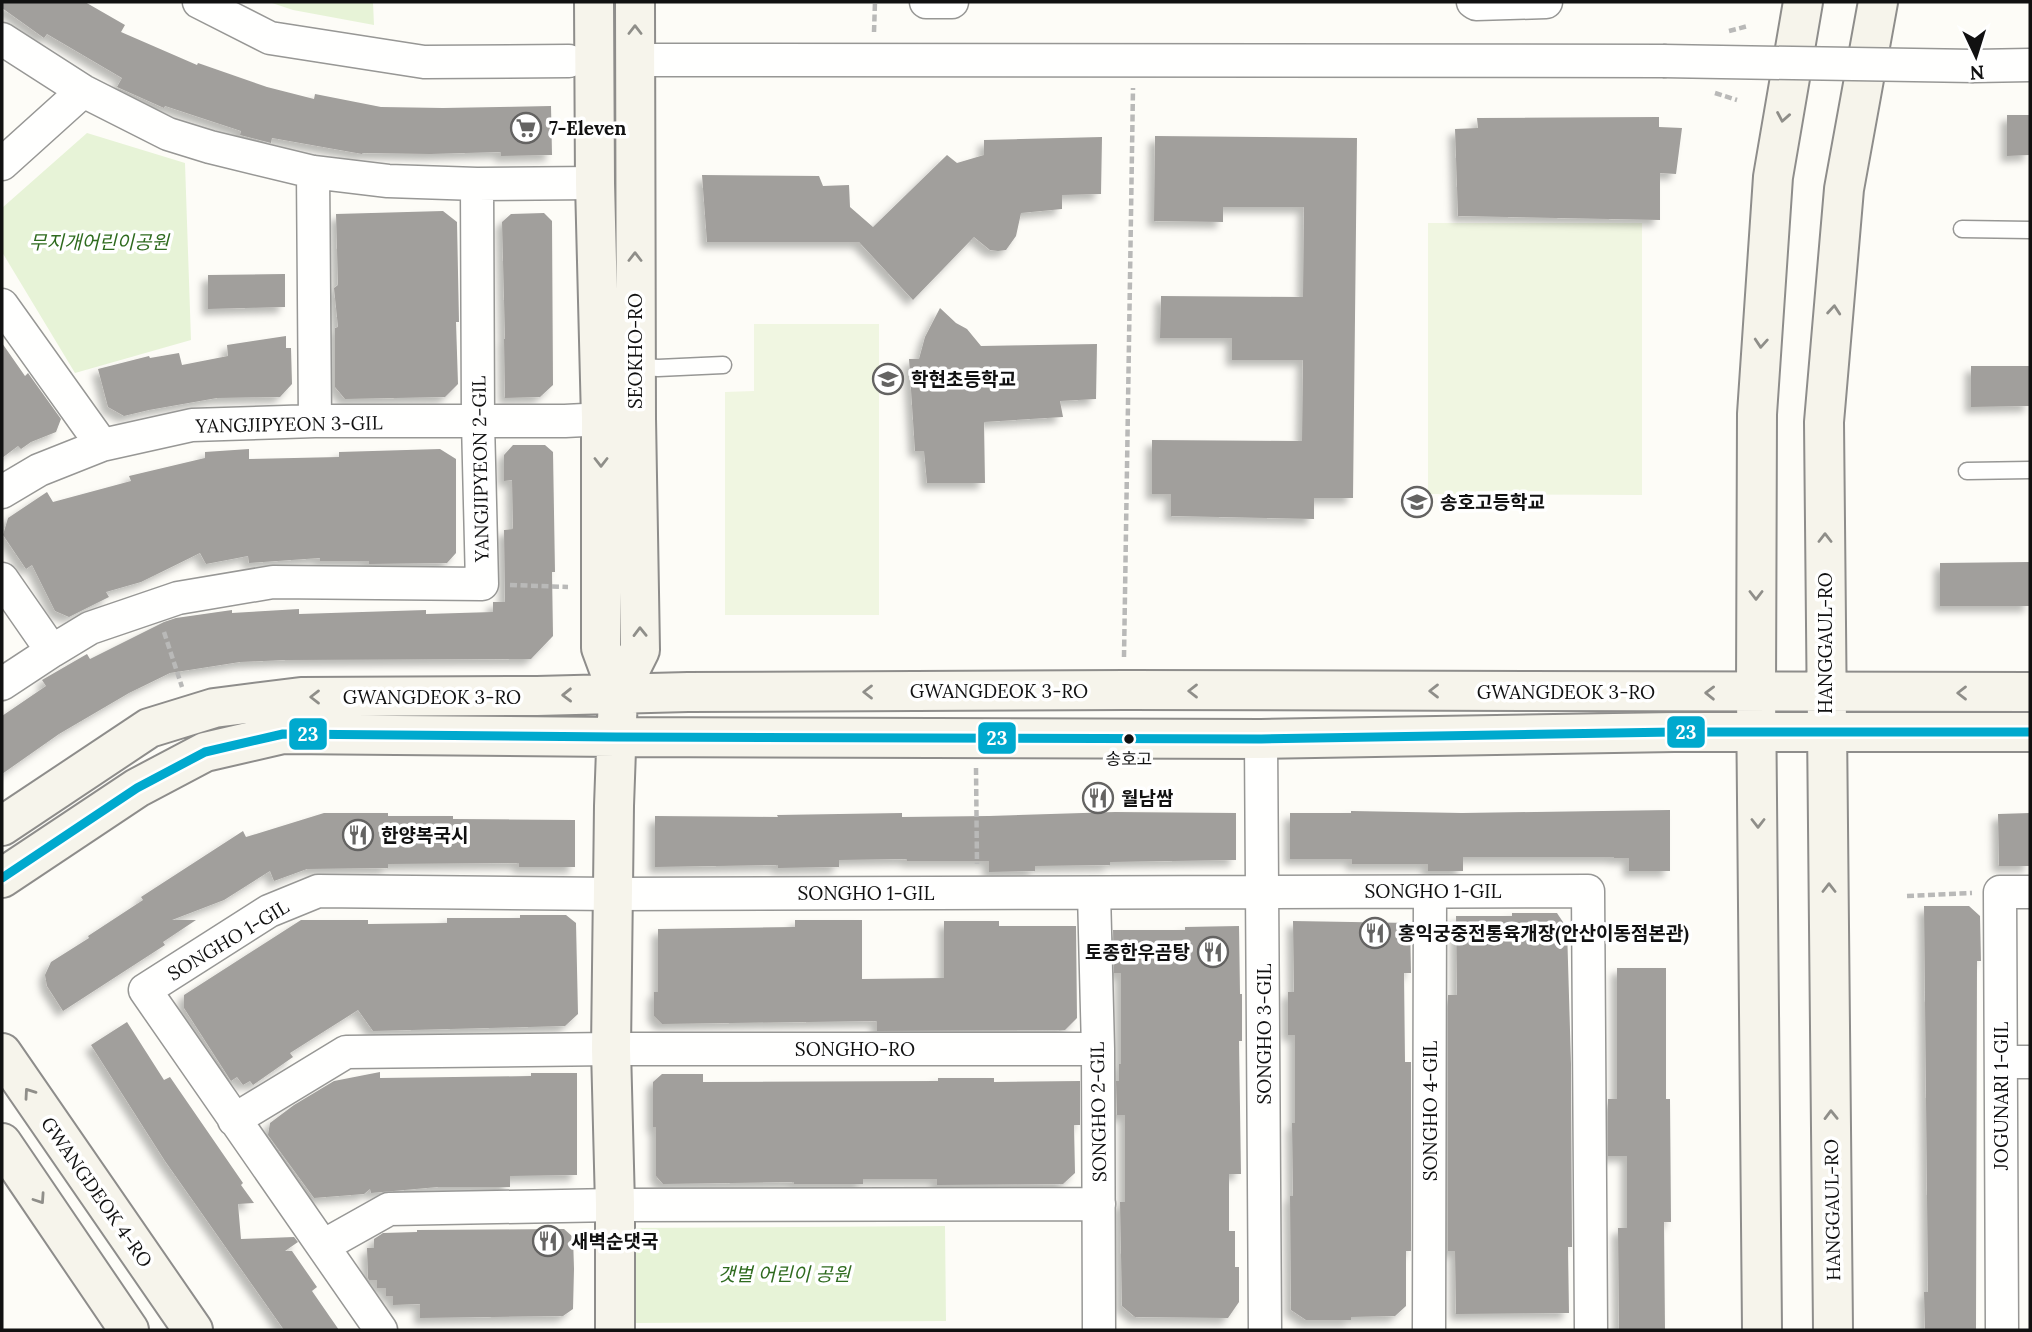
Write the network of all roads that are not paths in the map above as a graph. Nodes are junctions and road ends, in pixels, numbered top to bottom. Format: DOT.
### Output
graph roads {
  1 [pos="199,2"];
  2 [pos="594,2"];
  3 [pos="635,2"];
  4 [pos="926,2"];
  5 [pos="952,2"];
  6 [pos="1473,2"];
  7 [pos="1546,2"];
  8 [pos="1803,2"];
  9 [pos="1878,2"];
  10 [pos="2,39"];
  11 [pos="653,60"];
  12 [pos="569,61"];
  13 [pos="2030,65"];
  14 [pos="83,92"];
  15 [pos="2,164"];
  16 [pos="313,172"];
  17 [pos="595,183"];
  18 [pos="477,184"];
  19 [pos="1962,229"];
  20 [pos="2030,230"];
  21 [pos="2,305"];
  22 [pos="617,365"];
  23 [pos="723,365"];
  24 [pos="618,418"];
  25 [pos="315,421"];
  26 [pos="478,422"];
  27 [pos="102,445"];
  28 [pos="2030,470"];
  29 [pos="1967,471"];
  30 [pos="2,492"];
  31 [pos="2,579"];
  32 [pos="52,651"];
  33 [pos="2,684"];
  34 [pos="2030,692"];
  35 [pos="1756,693"];
  36 [pos="1825,693"];
  37 [pos="618,695"];
  38 [pos="1757,732"];
  39 [pos="2030,732"];
  40 [pos="1826,733"];
  41 [pos="616,737"];
  42 [pos="1261,739"];
  43 [pos="2,826"];
  44 [pos="2,878"];
  45 [pos="1264,891"];
  46 [pos="1430,892"];
  47 [pos="2015,892"];
  48 [pos="1094,893"];
  49 [pos="613,894"];
  50 [pos="611,1049"];
  51 [pos="1098,1049"];
  52 [pos="2,1053"];
  53 [pos="2016,1062"];
  54 [pos="234,1120"];
  55 [pos="2,1143"];
  56 [pos="1099,1204"];
  57 [pos="615,1205"];
  58 [pos="323,1246"];
  59 [pos="129,1330"];
  60 [pos="193,1330"];
  61 [pos="381,1330"];
  62 [pos="615,1330"];
  63 [pos="1099,1330"];
  64 [pos="1265,1330"];
  65 [pos="1429,1330"];
  66 [pos="1591,1330"];
  67 [pos="1762,1330"];
  68 [pos="1833,1330"];
  69 [pos="2002,1330"];
  1 -- 12 [label="street"];
  2 -- 17 [label="main road, SEOKHO-RO"];
  22 -- 3 [label="main road, SEOKHO-RO, one-way"];
  4 -- 5 [label="street"];
  6 -- 7 [label="street"];
  8 -- 35 [label="main road, one-way"];
  36 -- 9 [label="main road, HANGGAUL-RO, one-way"];
  10 -- 14 [label="street"];
  11 -- 13 [label="street, bridge"];
  14 -- 15 [label="street"];
  14 -- 16 [label="street"];
  16 -- 18 [label="street"];
  16 -- 25 [label="street"];
  17 -- 18 [label="street"];
  17 -- 22 [label="main road, SEOKHO-RO"];
  18 -- 26 [label="street, YANGJIPYEON 2-GIL"];
  19 -- 20 [label="lane"];
  21 -- 27 [label="street"];
  22 -- 23 [label="lane"];
  22 -- 24 [label="main road, SEOKHO-RO"];
  24 -- 26 [label="street, YANGJIPYEON 3-GIL"];
  24 -- 37 [label="main road, SEOKHO-RO, one-way"];
  37 -- 24 [label="main road, SEOKHO-RO, one-way"];
  25 -- 26 [label="street, YANGJIPYEON 3-GIL"];
  25 -- 27 [label="street, YANGJIPYEON 3-GIL"];
  26 -- 32 [label="street, YANGJIPYEON 2-GIL"];
  27 -- 30 [label="street, YANGJIPYEON 3-GIL"];
  28 -- 29 [label="lane"];
  31 -- 32 [label="street"];
  32 -- 33 [label="street, YANGJIPYEON 2-GIL"];
  34 -- 36 [label="main road, GWANGDEOK 3-RO, one-way"];
  35 -- 36 [label="main road, GWANGDEOK 3-RO"];
  35 -- 37 [label="main road, GWANGDEOK 3-RO, one-way"];
  35 -- 38 [label="main road"];
  36 -- 40 [label="main road, HANGGAUL-RO"];
  37 -- 41 [label="main road, SEOKHO-RO"];
  37 -- 43 [label="main road, GWANGDEOK 3-RO, one-way"];
  38 -- 40 [label="main road, GWANGDEOK 3-RO"];
  38 -- 42 [label="main road, GWANGDEOK 3-RO"];
  38 -- 67 [label="main road, one-way"];
  39 -- 40 [label="main road, GWANGDEOK 3-RO"];
  68 -- 40 [label="main road, HANGGAUL-RO, one-way"];
  41 -- 42 [label="main road, GWANGDEOK 3-RO"];
  41 -- 44 [label="main road, GWANGDEOK 3-RO"];
  41 -- 49 [label="main road"];
  42 -- 45 [label="street, SONGHO 3-GIL"];
  45 -- 46 [label="street, SONGHO 1-GIL"];
  45 -- 48 [label="street, SONGHO 1-GIL"];
  45 -- 64 [label="street, SONGHO 3-GIL"];
  46 -- 65 [label="street, SONGHO 4-GIL"];
  46 -- 66 [label="street, SONGHO 1-GIL"];
  47 -- 53 [label="street, JOGUNARI 1-GIL"];
  48 -- 49 [label="street, SONGHO 1-GIL"];
  48 -- 51 [label="street, SONGHO 2-GIL"];
  49 -- 50 [label="main road"];
  49 -- 54 [label="street, SONGHO 1-GIL"];
  50 -- 51 [label="street, SONGHO-RO"];
  50 -- 54 [label="street, SONGHO-RO"];
  50 -- 57 [label="main road"];
  51 -- 56 [label="street, SONGHO 2-GIL"];
  60 -- 52 [label="main road, GWANGDEOK 4-RO, one-way"];
  53 -- 69 [label="street, JOGUNARI 1-GIL"];
  54 -- 58 [label="street, SONGHO 1-GIL"];
  55 -- 59 [label="main road, one-way"];
  56 -- 57 [label="street"];
  56 -- 63 [label="street, SONGHO 2-GIL"];
  57 -- 58 [label="street"];
  57 -- 62 [label="main road"];
  58 -- 61 [label="street, SONGHO 1-GIL"];
}
